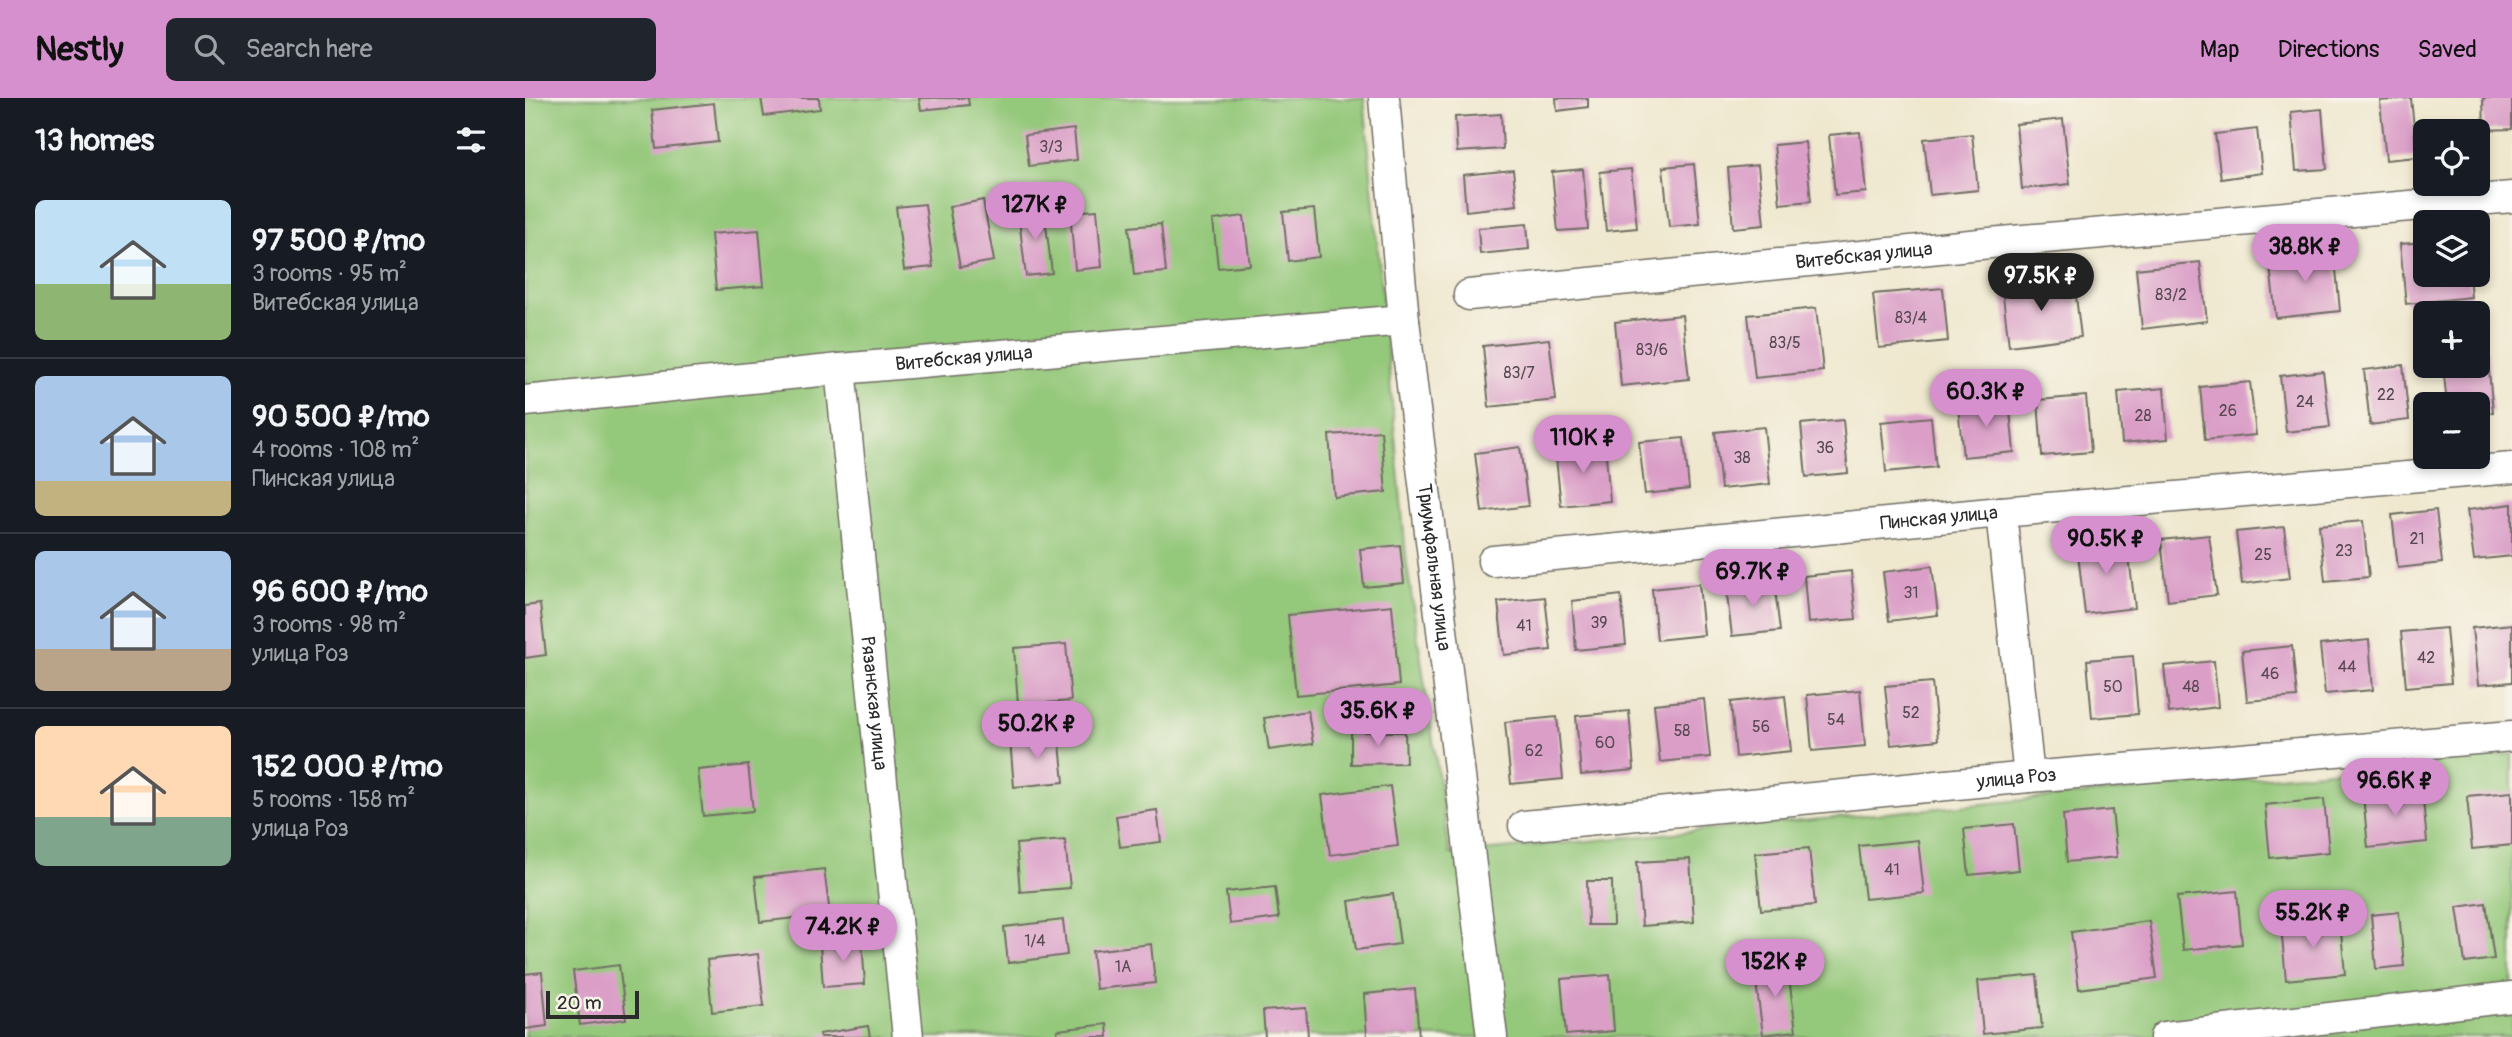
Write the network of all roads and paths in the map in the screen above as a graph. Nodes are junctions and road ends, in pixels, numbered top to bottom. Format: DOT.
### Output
graph roads {
  1 [pos="1384,98"];
  2 [pos="2512,197"];
  3 [pos="1469,295"];
  4 [pos="1404,320"];
  5 [pos="841,369"];
  6 [pos="525,401"];
  7 [pos="2512,468"];
  8 [pos="2001,512"];
  9 [pos="1493,561"];
  10 [pos="2512,736"];
  11 [pos="2029,777"];
  12 [pos="1524,826"];
  13 [pos="2512,998"];
  14 [pos="908,1037"];
  15 [pos="1492,1037"];
  16 [pos="2165,1037"];
  1 -- 4 [label="street, Триумфальная улица"];
  2 -- 3 [label="street, Витебская улица"];
  4 -- 5 [label="street, Витебская улица"];
  4 -- 15 [label="street, Триумфальная улица"];
  5 -- 6 [label="street, Витебская улица"];
  5 -- 14 [label="street, Рязанская улица"];
  7 -- 8 [label="street, Пинская улица"];
  8 -- 9 [label="street, Пинская улица"];
  8 -- 11 [label="street"];
  10 -- 11 [label="street, улица Роз"];
  11 -- 12 [label="street, улица Роз"];
  13 -- 16 [label="street"];
}
